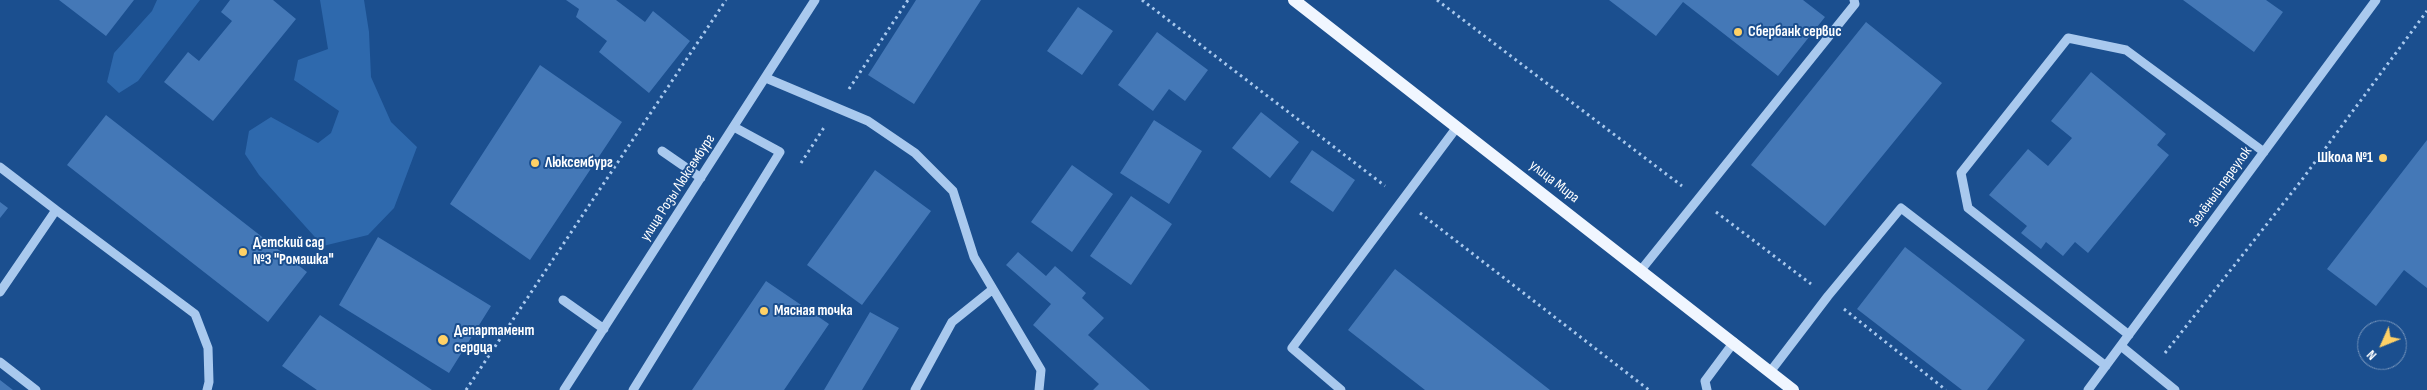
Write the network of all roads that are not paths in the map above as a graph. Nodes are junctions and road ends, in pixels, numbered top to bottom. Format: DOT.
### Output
graph roads {
  1 [pos="815,0"];
  2 [pos="1294,0"];
  3 [pos="1854,0"];
  4 [pos="2376,0"];
  5 [pos="766,78"];
  6 [pos="734,127"];
  7 [pos="1457,127"];
  8 [pos="662,151"];
  9 [pos="2264,152"];
  10 [pos="0,167"];
  11 [pos="701,178"];
  12 [pos="56,210"];
  13 [pos="1640,270"];
  14 [pos="993,289"];
  15 [pos="0,292"];
  16 [pos="563,300"];
  17 [pos="604,328"];
  18 [pos="2129,335"];
  19 [pos="1734,342"];
  20 [pos="2121,346"];
  21 [pos="0,362"];
  22 [pos="2106,366"];
  23 [pos="1770,372"];
  24 [pos="36,390"];
  25 [pos="207,390"];
  26 [pos="564,390"];
  27 [pos="633,390"];
  28 [pos="915,390"];
  29 [pos="1039,390"];
  30 [pos="1341,390"];
  31 [pos="1708,390"];
  32 [pos="1793,390"];
  33 [pos="2088,390"];
  34 [pos="2175,390"];
  1 -- 5 [label="street, улица Розы Люксембург"];
  2 -- 7 [label="main road, улица Мира"];
  3 -- 13 [label="street"];
  4 -- 9 [label="street, Зелёный переулок"];
  5 -- 6 [label="street, улица Розы Люксембург"];
  5 -- 14 [label="street"];
  6 -- 11 [label="street, улица Розы Люксембург"];
  6 -- 27 [label="street"];
  7 -- 13 [label="main road, улица Мира"];
  7 -- 30 [label="street"];
  8 -- 11 [label="street"];
  9 -- 18 [label="street, Зелёный переулок"];
  9 -- 18 [label="street"];
  10 -- 12 [label="street"];
  11 -- 17 [label="street, улица Розы Люксембург"];
  12 -- 15 [label="street"];
  12 -- 25 [label="street"];
  13 -- 19 [label="main road, улица Мира"];
  14 -- 28 [label="street"];
  14 -- 29 [label="street"];
  16 -- 17 [label="street"];
  17 -- 26 [label="street, улица Розы Люксембург"];
  18 -- 20 [label="street, Зелёный переулок"];
  19 -- 23 [label="main road, улица Мира"];
  19 -- 31 [label="street"];
  20 -- 22 [label="street, Зелёный переулок"];
  20 -- 34 [label="street"];
  21 -- 24 [label="street"];
  22 -- 23 [label="street"];
  22 -- 33 [label="street, Зелёный переулок"];
  23 -- 32 [label="main road, улица Мира"];
}
